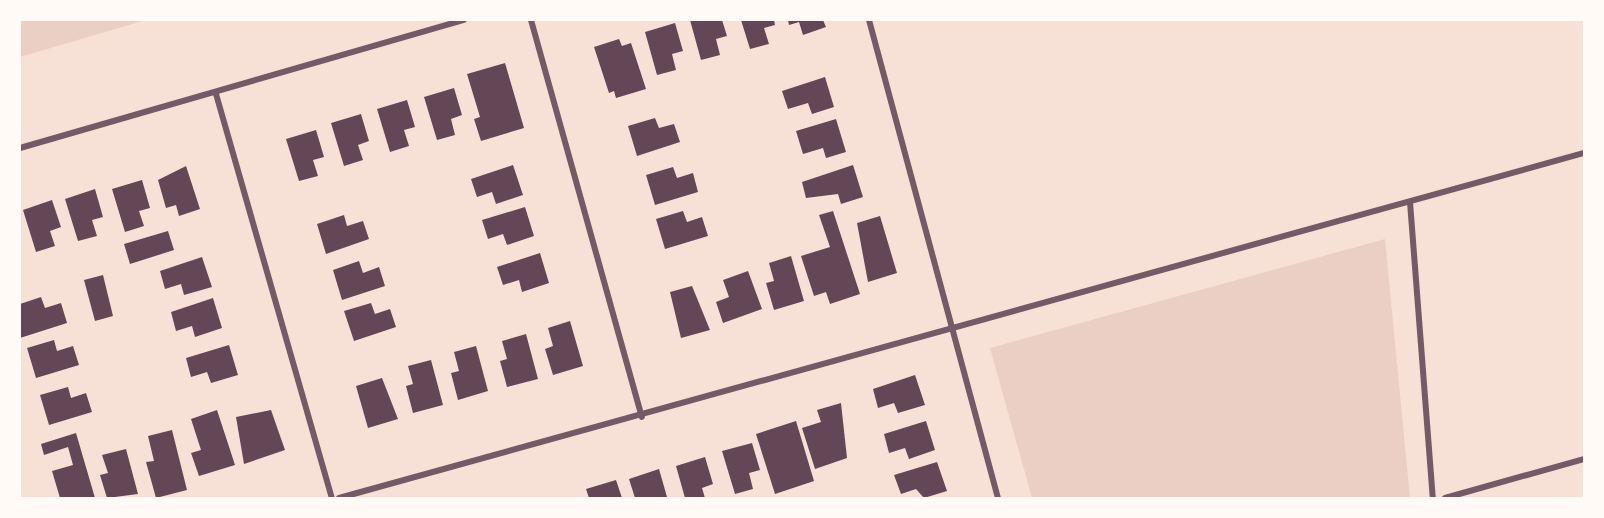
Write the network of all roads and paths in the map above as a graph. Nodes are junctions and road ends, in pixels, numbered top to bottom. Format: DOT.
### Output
graph roads {
  1 [pos="464,20"];
  2 [pos="531,20"];
  3 [pos="870,20"];
  4 [pos="216,94"];
  5 [pos="20,148"];
  6 [pos="1584,153"];
  7 [pos="1410,202"];
  8 [pos="953,327"];
  9 [pos="642,417"];
  10 [pos="1584,459"];
  11 [pos="332,498"];
  12 [pos="339,498"];
  13 [pos="998,498"];
  14 [pos="1434,498"];
  15 [pos="1445,498"];
  1 -- 4 [label="street"];
  2 -- 9 [label="street"];
  3 -- 8 [label="street"];
  4 -- 5 [label="street"];
  4 -- 11 [label="street"];
  6 -- 7 [label="street"];
  7 -- 8 [label="street"];
  7 -- 14 [label="street"];
  8 -- 9 [label="street"];
  8 -- 13 [label="street"];
  9 -- 12 [label="street"];
  10 -- 15 [label="street"];
}
